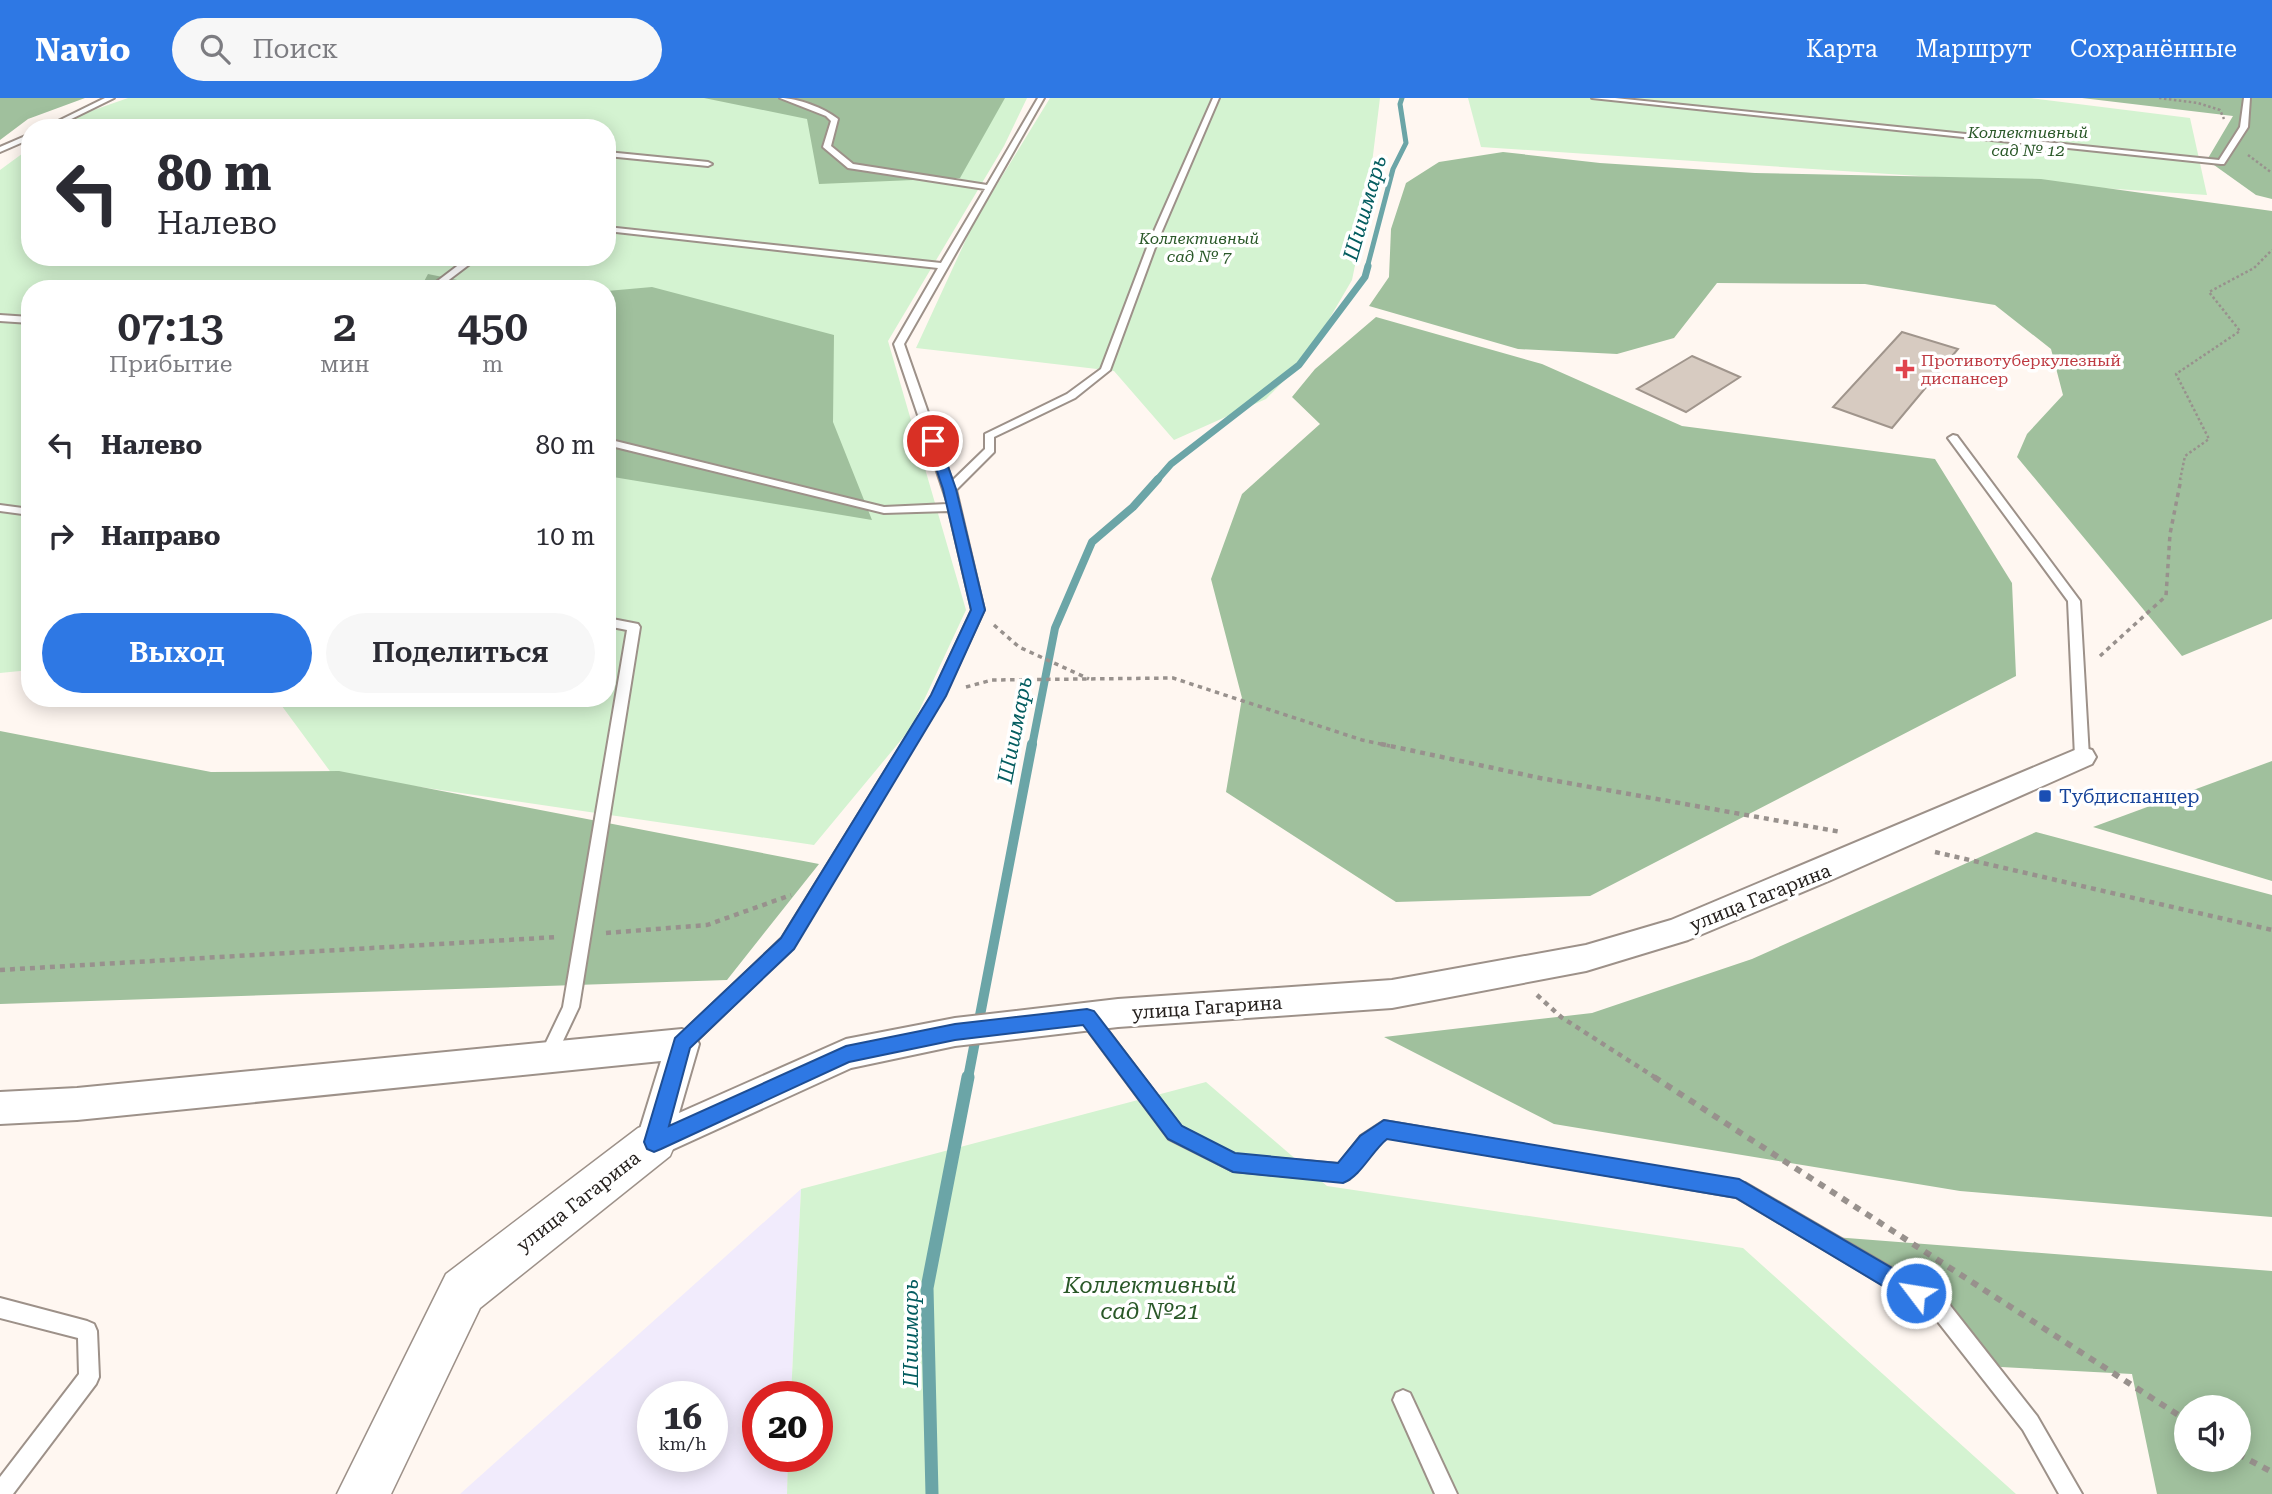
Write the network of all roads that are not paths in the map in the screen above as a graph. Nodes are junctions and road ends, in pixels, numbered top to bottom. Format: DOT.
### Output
graph roads {
  1 [pos="111,98"];
  2 [pos="783,98"];
  3 [pos="1041,98"];
  4 [pos="1216,98"];
  5 [pos="1595,98"];
  6 [pos="2247,98"];
  7 [pos="66,119"];
  8 [pos="21,140"];
  9 [pos="0,150"];
  10 [pos="616,155"];
  11 [pos="708,164"];
  12 [pos="988,187"];
  13 [pos="616,230"];
  14 [pos="463,266"];
  15 [pos="943,266"];
  16 [pos="443,280"];
  17 [pos="0,318"];
  18 [pos="21,319"];
  19 [pos="1953,438"];
  20 [pos="616,444"];
  21 [pos="950,489"];
  22 [pos="954,507"];
  23 [pos="0,508"];
  24 [pos="21,511"];
  25 [pos="616,624"];
  26 [pos="2082,757"];
  27 [pos="1086,1014"];
  28 [pos="682,1044"];
  29 [pos="547,1057"];
  30 [pos="0,1108"];
  31 [pos="654,1142"];
  32 [pos="0,1308"];
  33 [pos="1403,1401"];
  34 [pos="0,1494"];
  35 [pos="363,1494"];
  36 [pos="1446,1494"];
  37 [pos="2071,1494"];
  1 -- 7 [label="lane"];
  2 -- 12 [label="lane"];
  3 -- 12 [label="lane"];
  4 -- 21 [label="lane"];
  5 -- 6 [label="lane"];
  8 -- 9 [label="lane"];
  10 -- 11 [label="lane"];
  12 -- 15 [label="lane"];
  13 -- 15 [label="lane"];
  14 -- 16 [label="lane"];
  15 -- 21 [label="lane"];
  17 -- 18 [label="lane"];
  19 -- 26 [label="lane"];
  20 -- 22 [label="lane"];
  21 -- 22 [label="lane"];
  22 -- 28 [label="lane"];
  23 -- 24 [label="lane"];
  25 -- 29 [label="lane"];
  26 -- 27 [label="street, улица Гагарина"];
  27 -- 31 [label="street, улица Гагарина"];
  27 -- 37 [label="lane"];
  28 -- 29 [label="street"];
  28 -- 31 [label="street"];
  29 -- 30 [label="street"];
  31 -- 35 [label="street, улица Гагарина"];
  32 -- 34 [label="lane"];
  33 -- 36 [label="lane"];
}
